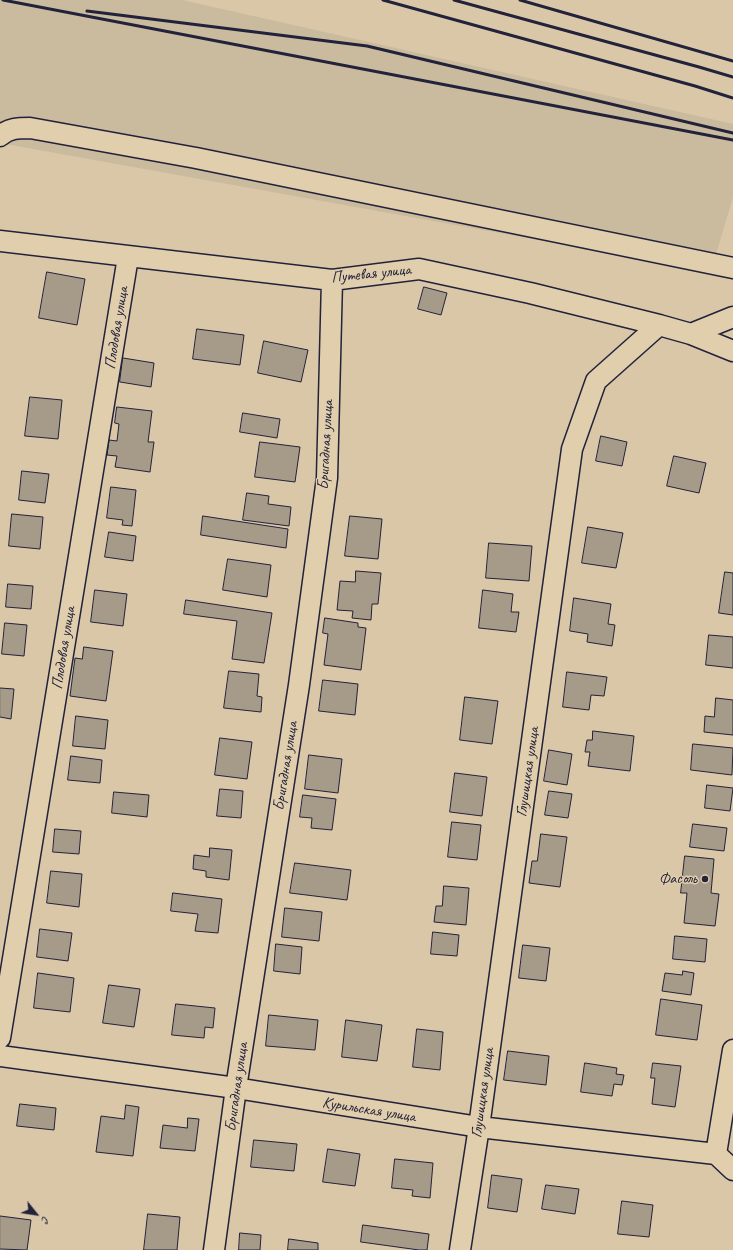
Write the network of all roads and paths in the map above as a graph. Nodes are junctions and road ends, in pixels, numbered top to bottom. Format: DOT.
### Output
graph roads {
  1 [pos="0,136"];
  2 [pos="0,242"];
  3 [pos="128,257"];
  4 [pos="733,268"];
  5 [pos="332,280"];
  6 [pos="733,317"];
  7 [pos="659,325"];
  8 [pos="691,334"];
  9 [pos="733,351"];
  10 [pos="0,1038"];
  11 [pos="733,1050"];
  12 [pos="0,1056"];
  13 [pos="236,1088"];
  14 [pos="479,1127"];
  15 [pos="716,1154"];
  16 [pos="733,1170"];
  17 [pos="214,1250"];
  18 [pos="460,1250"];
  1 -- 4 [label="street"];
  2 -- 3 [label="street, Путевая улица"];
  3 -- 5 [label="street, Путевая улица"];
  3 -- 10 [label="street, Плодовая улица"];
  5 -- 7 [label="street, Путевая улица"];
  5 -- 13 [label="street, Бригадная улица"];
  6 -- 8 [label="street"];
  7 -- 8 [label="street, Путевая улица"];
  7 -- 14 [label="street, Глушицкая улица"];
  8 -- 9 [label="street, Путевая улица"];
  11 -- 15 [label="street"];
  12 -- 13 [label="street, Курильская улица"];
  13 -- 14 [label="street, Курильская улица"];
  13 -- 17 [label="street, Бригадная улица"];
  14 -- 15 [label="street, Курильская улица"];
  14 -- 18 [label="street, Глушицкая улица"];
  15 -- 16 [label="street"];
}
